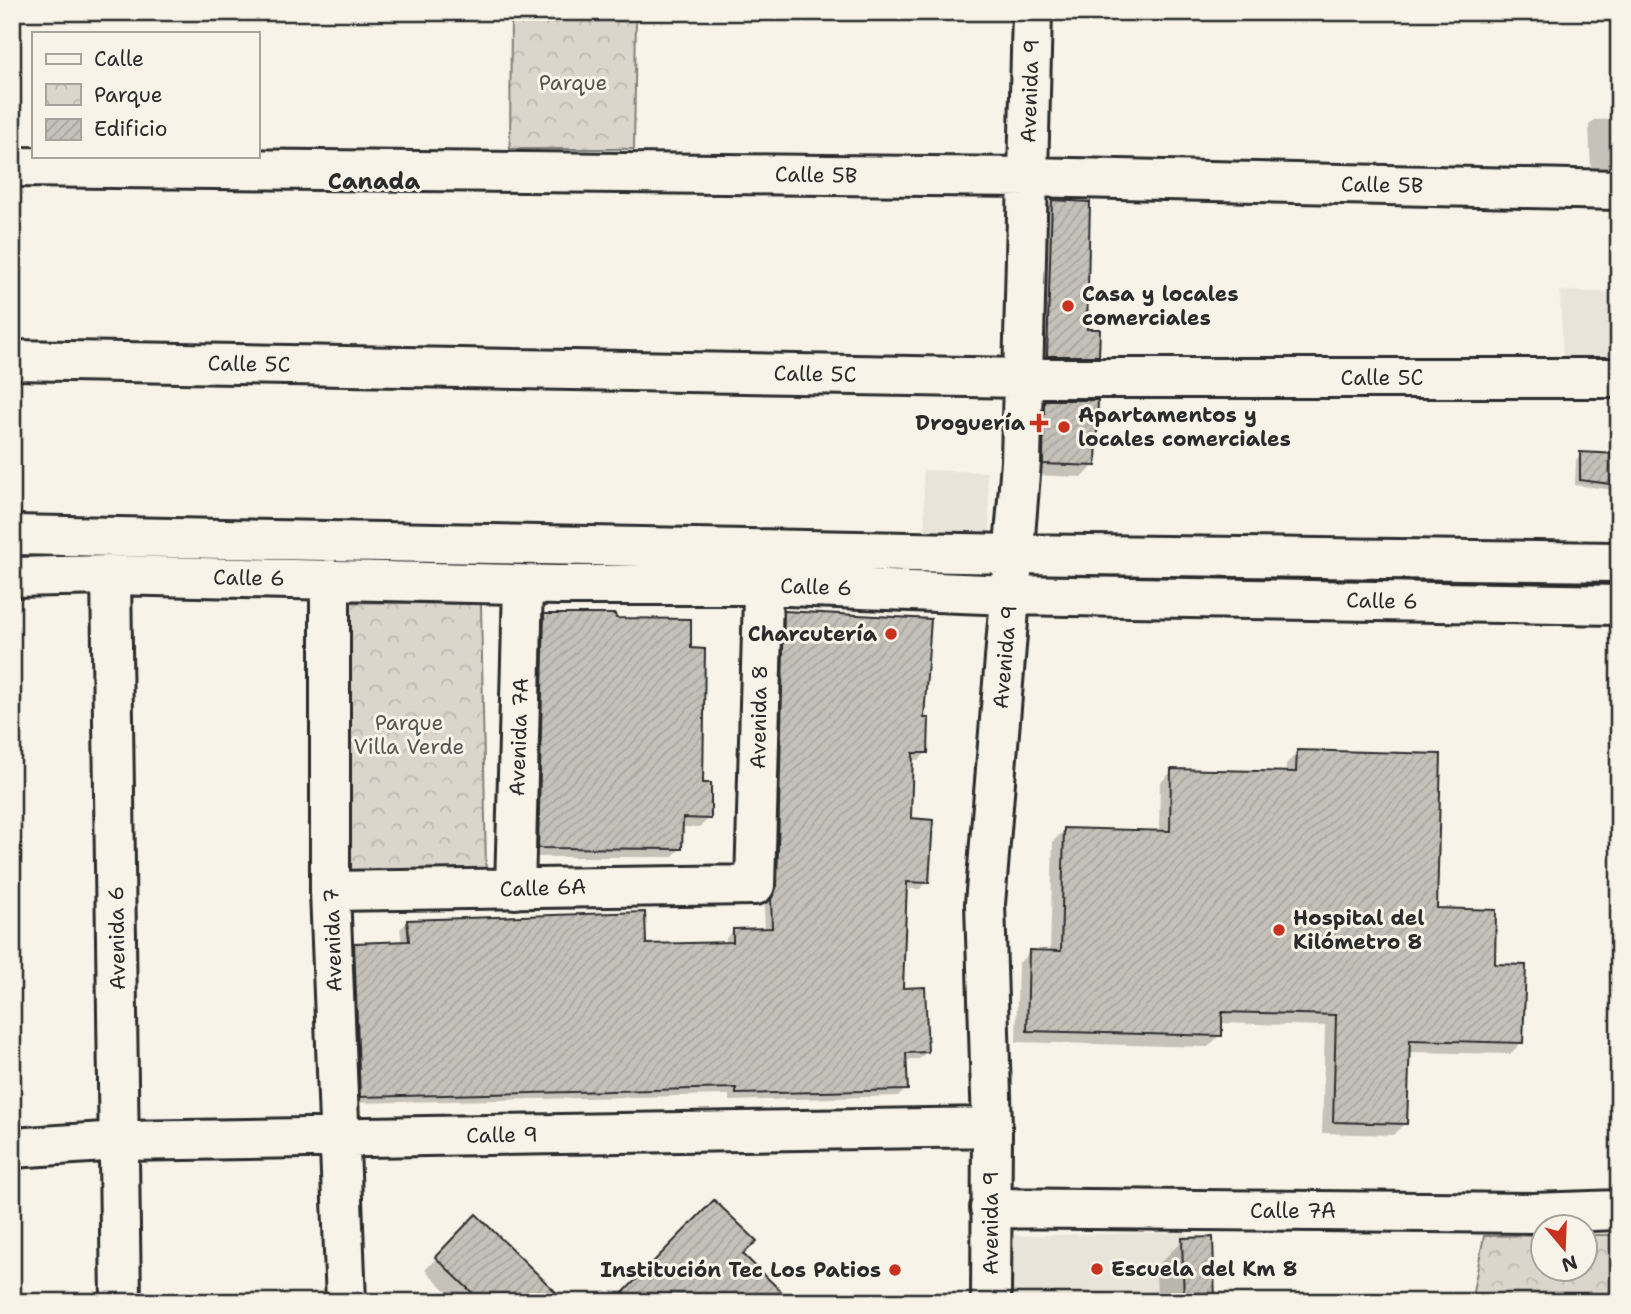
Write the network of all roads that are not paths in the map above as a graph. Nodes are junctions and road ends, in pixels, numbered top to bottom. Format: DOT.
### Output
graph roads {
  1 [pos="1032,12"];
  2 [pos="12,167"];
  3 [pos="1027,177"];
  4 [pos="1619,190"];
  5 [pos="12,360"];
  6 [pos="1024,378"];
  7 [pos="1619,378"];
  8 [pos="12,535"];
  9 [pos="560,545"];
  10 [pos="1014,554"];
  11 [pos="1619,562"];
  12 [pos="764,567"];
  13 [pos="111,575"];
  14 [pos="12,577"];
  15 [pos="330,579"];
  16 [pos="541,585"];
  17 [pos="1010,595"];
  18 [pos="1619,605"];
  19 [pos="755,885"];
  20 [pos="515,889"];
  21 [pos="330,891"];
  22 [pos="992,1127"];
  23 [pos="340,1137"];
  24 [pos="120,1141"];
  25 [pos="12,1148"];
  26 [pos="990,1208"];
  27 [pos="1611,1213"];
  28 [pos="121,1302"];
  29 [pos="346,1302"];
  30 [pos="991,1302"];
  1 -- 3 [label="street, Avenida 9"];
  2 -- 3 [label="street, Calle 5B"];
  3 -- 4 [label="street, Calle 5B"];
  3 -- 6 [label="street, Avenida 9"];
  5 -- 6 [label="street, Calle 5C"];
  6 -- 7 [label="street, Calle 5C"];
  6 -- 10 [label="street, Avenida 9"];
  8 -- 9 [label="street, Calle 6"];
  9 -- 12 [label="street, Calle 6"];
  9 -- 16 [label="street, Avenida 7A"];
  10 -- 11 [label="street, Calle 6"];
  10 -- 12 [label="street, Calle 6"];
  10 -- 17 [label="street, Avenida 9"];
  12 -- 16 [label="street, Calle 6"];
  12 -- 17 [label="street, Calle 6"];
  12 -- 19 [label="street, Avenida 8"];
  13 -- 14 [label="street, Calle 6"];
  13 -- 15 [label="street, Calle 6"];
  13 -- 24 [label="street, Avenida 6"];
  15 -- 16 [label="street, Calle 6"];
  15 -- 21 [label="street, Avenida 7"];
  16 -- 20 [label="street, Avenida 7A"];
  17 -- 18 [label="street, Calle 6"];
  17 -- 22 [label="street, Avenida 9"];
  19 -- 20 [label="street, Calle 6A"];
  20 -- 21 [label="street, Calle 6A"];
  21 -- 23 [label="street, Avenida 7"];
  22 -- 23 [label="street, Calle 9"];
  22 -- 26 [label="street, Avenida 9"];
  23 -- 24 [label="street, Calle 9"];
  23 -- 29 [label="street, Avenida 7"];
  24 -- 25 [label="street, Calle 9"];
  24 -- 28 [label="street, Avenida 6"];
  26 -- 27 [label="street, Calle 7A"];
  26 -- 30 [label="street, Avenida 9"];
}
